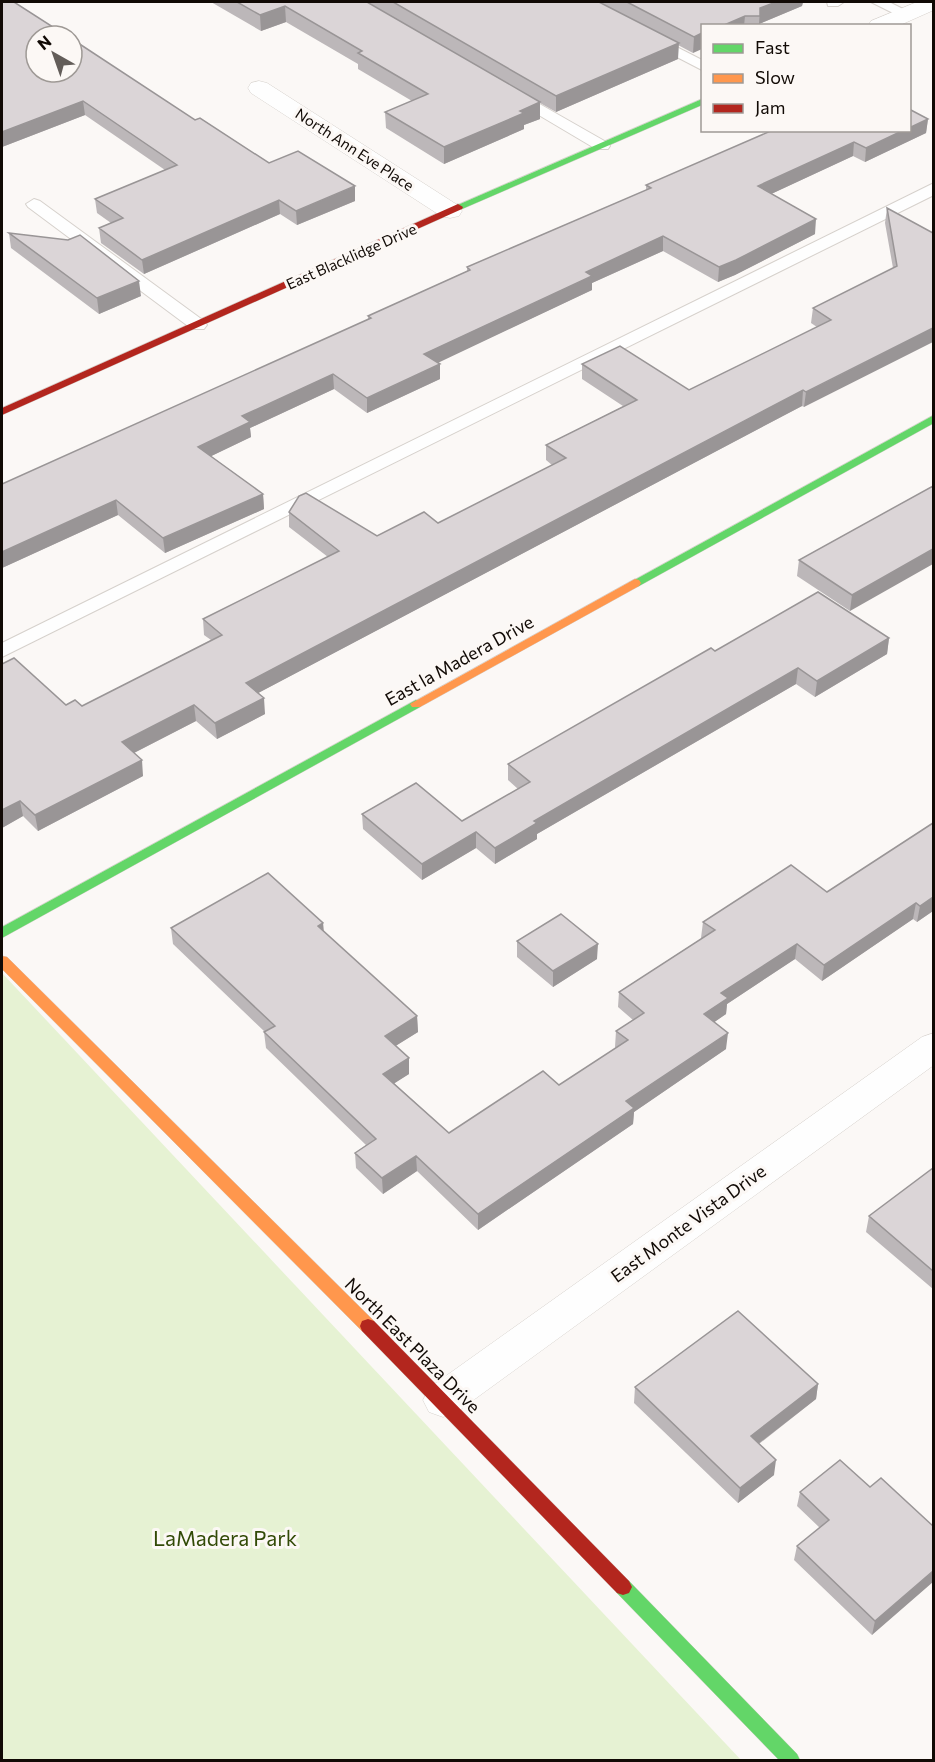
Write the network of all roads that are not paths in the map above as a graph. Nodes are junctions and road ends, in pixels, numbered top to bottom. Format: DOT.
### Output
graph roads {
  1 [pos="878,2"];
  2 [pos="933,2"];
  3 [pos="906,14"];
  4 [pos="884,24"];
  5 [pos="633,28"];
  6 [pos="701,65"];
  7 [pos="498,86"];
  8 [pos="259,88"];
  9 [pos="701,102"];
  10 [pos="602,146"];
  11 [pos="933,188"];
  12 [pos="34,204"];
  13 [pos="450,211"];
  14 [pos="198,325"];
  15 [pos="2,412"];
  16 [pos="933,418"];
  17 [pos="2,651"];
  18 [pos="2,933"];
  19 [pos="2,962"];
  20 [pos="933,1046"];
  21 [pos="443,1400"];
  22 [pos="791,1761"];
  1 -- 3 [label="lane"];
  2 -- 3 [label="street"];
  3 -- 4 [label="street"];
  5 -- 6 [label="lane"];
  7 -- 10 [label="lane"];
  8 -- 13 [label="street, North Ann Eve Place"];
  9 -- 10 [label="street, East Blacklidge Drive"];
  10 -- 13 [label="street, East Blacklidge Drive"];
  11 -- 17 [label="lane"];
  12 -- 14 [label="lane"];
  13 -- 14 [label="street, East Blacklidge Drive"];
  14 -- 15 [label="street, East Blacklidge Drive"];
  16 -- 18 [label="street, East la Madera Drive"];
  19 -- 21 [label="street, North East Plaza Drive"];
  20 -- 21 [label="street, East Monte Vista Drive"];
  21 -- 22 [label="street, North East Plaza Drive"];
}
